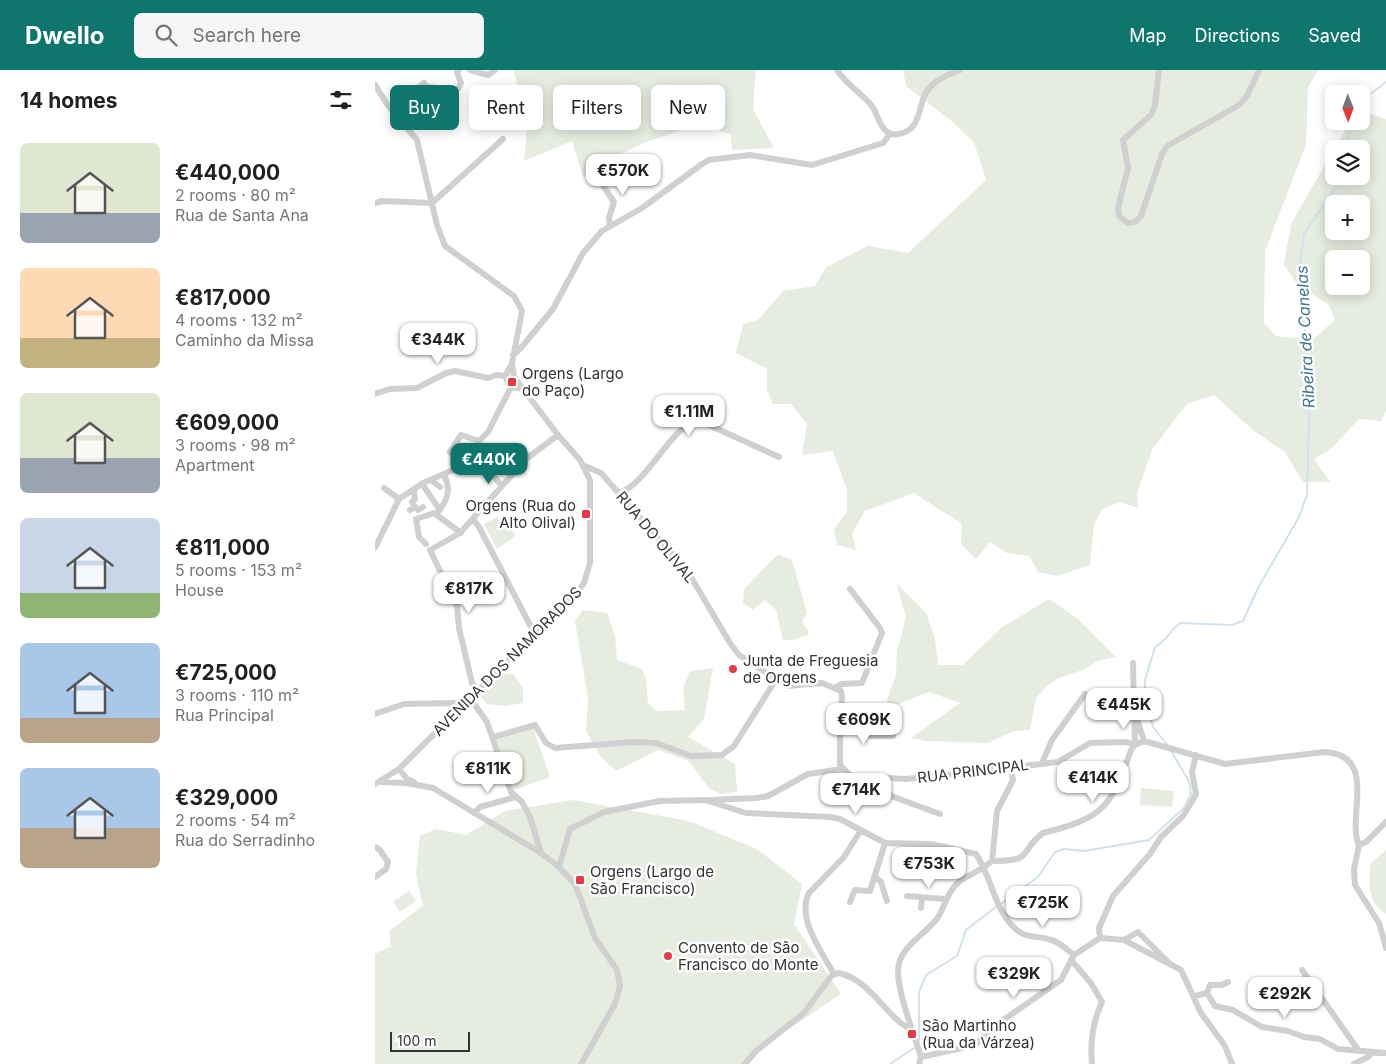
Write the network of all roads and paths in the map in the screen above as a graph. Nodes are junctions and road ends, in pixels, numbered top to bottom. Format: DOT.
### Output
graph roads {
  1 [pos="459,70"];
  2 [pos="470,70"];
  3 [pos="495,70"];
  4 [pos="837,70"];
  5 [pos="960,70"];
  6 [pos="1159,70"];
  7 [pos="1259,70"];
  8 [pos="375,85"];
  9 [pos="459,88"];
  10 [pos="390,107"];
  11 [pos="408,130"];
  12 [pos="890,134"];
  13 [pos="503,139"];
  14 [pos="598,178"];
  15 [pos="375,203"];
  16 [pos="432,203"];
  17 [pos="610,226"];
  18 [pos="513,354"];
  19 [pos="512,365"];
  20 [pos="505,376"];
  21 [pos="511,387"];
  22 [pos="523,389"];
  23 [pos="375,394"];
  24 [pos="558,436"];
  25 [pos="479,441"];
  26 [pos="471,451"];
  27 [pos="779,457"];
  28 [pos="459,463"];
  29 [pos="585,466"];
  30 [pos="444,475"];
  31 [pos="431,480"];
  32 [pos="590,480"];
  33 [pos="610,482"];
  34 [pos="422,484"];
  35 [pos="502,486"];
  36 [pos="440,487"];
  37 [pos="384,488"];
  38 [pos="414,490"];
  39 [pos="619,493"];
  40 [pos="399,499"];
  41 [pos="438,512"];
  42 [pos="422,517"];
  43 [pos="473,519"];
  44 [pos="461,533"];
  45 [pos="428,547"];
  46 [pos="375,548"];
  47 [pos="850,589"];
  48 [pos="536,633"];
  49 [pos="1133,663"];
  50 [pos="775,681"];
  51 [pos="835,687"];
  52 [pos="477,692"];
  53 [pos="1085,694"];
  54 [pos="470,698"];
  55 [pos="462,706"];
  56 [pos="375,714"];
  57 [pos="1135,716"];
  58 [pos="840,721"];
  59 [pos="893,736"];
  60 [pos="494,737"];
  61 [pos="1144,741"];
  62 [pos="1135,745"];
  63 [pos="1196,755"];
  64 [pos="1042,763"];
  65 [pos="1005,767"];
  66 [pos="399,769"];
  67 [pos="842,769"];
  68 [pos="392,774"];
  69 [pos="879,778"];
  70 [pos="378,783"];
  71 [pos="406,783"];
  72 [pos="419,785"];
  73 [pos="516,797"];
  74 [pos="705,800"];
  75 [pos="474,813"];
  76 [pos="940,814"];
  77 [pos="1386,822"];
  78 [pos="861,830"];
  79 [pos="885,843"];
  80 [pos="1359,845"];
  81 [pos="375,847"];
  82 [pos="541,853"];
  83 [pos="992,860"];
  84 [pos="559,867"];
  85 [pos="985,867"];
  86 [pos="875,876"];
  87 [pos="375,877"];
  88 [pos="907,896"];
  89 [pos="922,899"];
  90 [pos="945,899"];
  91 [pos="887,901"];
  92 [pos="850,902"];
  93 [pos="921,908"];
  94 [pos="1099,938"];
  95 [pos="1124,940"];
  96 [pos="1386,948"];
  97 [pos="1073,958"];
  98 [pos="1170,964"];
  99 [pos="1302,970"];
  100 [pos="834,974"];
  101 [pos="1228,982"];
  102 [pos="1207,993"];
  103 [pos="1195,996"];
  104 [pos="913,1031"];
  105 [pos="1359,1052"];
  106 [pos="1373,1052"];
  107 [pos="1386,1053"];
  108 [pos="921,1057"];
  109 [pos="581,1064"];
  110 [pos="745,1064"];
  111 [pos="919,1064"];
  112 [pos="1092,1064"];
  113 [pos="1232,1064"];
  114 [pos="1354,1064"];
  1 -- 9 [label="street"];
  2 -- 3 [label="street"];
  4 -- 12 [label="street"];
  5 -- 12 [label="street"];
  6 -- 7 [label="street"];
  8 -- 10 [label="street, AVENIDA DOS NAMORADOS"];
  11 -- 16 [label="street, AVENIDA DOS NAMORADOS"];
  12 -- 17 [label="street"];
  13 -- 16 [label="street"];
  14 -- 17 [label="street"];
  15 -- 16 [label="street"];
  16 -- 18 [label="street, AVENIDA DOS NAMORADOS"];
  17 -- 18 [label="street"];
  18 -- 19 [label="street, AVENIDA DOS NAMORADOS"];
  19 -- 20 [label="street"];
  19 -- 22 [label="street, AVENIDA DOS NAMORADOS"];
  20 -- 21 [label="street"];
  20 -- 23 [label="street"];
  21 -- 22 [label="street"];
  21 -- 25 [label="street"];
  22 -- 24 [label="street, AVENIDA DOS NAMORADOS"];
  24 -- 29 [label="street, AVENIDA DOS NAMORADOS"];
  24 -- 35 [label="street"];
  25 -- 26 [label="street"];
  25 -- 28 [label="street"];
  26 -- 28 [label="street"];
  26 -- 35 [label="street"];
  27 -- 39 [label="street"];
  28 -- 30 [label="street"];
  29 -- 32 [label="street, AVENIDA DOS NAMORADOS"];
  29 -- 33 [label="street, RUA DO OLIVAL"];
  30 -- 31 [label="street"];
  30 -- 41 [label="street"];
  31 -- 34 [label="street"];
  31 -- 36 [label="street"];
  32 -- 33 [label="street, RUA DO OLIVAL"];
  32 -- 48 [label="street, AVENIDA DOS NAMORADOS"];
  33 -- 39 [label="street, RUA DO OLIVAL"];
  34 -- 38 [label="street"];
  34 -- 41 [label="street"];
  35 -- 43 [label="street"];
  37 -- 40 [label="street"];
  38 -- 40 [label="street"];
  38 -- 42 [label="street"];
  39 -- 50 [label="street, RUA DO OLIVAL"];
  40 -- 46 [label="street"];
  41 -- 42 [label="street"];
  41 -- 44 [label="street"];
  42 -- 45 [label="street"];
  43 -- 44 [label="street"];
  43 -- 48 [label="street"];
  44 -- 45 [label="street"];
  45 -- 52 [label="street"];
  47 -- 51 [label="street, RUA DO OLIVAL"];
  48 -- 52 [label="street, AVENIDA DOS NAMORADOS"];
  49 -- 57 [label="street"];
  50 -- 51 [label="street, RUA DO OLIVAL"];
  50 -- 60 [label="street"];
  51 -- 58 [label="street"];
  52 -- 54 [label="street, AVENIDA DOS NAMORADOS"];
  53 -- 64 [label="street"];
  54 -- 55 [label="street, AVENIDA DOS NAMORADOS"];
  54 -- 60 [label="street"];
  55 -- 56 [label="street"];
  55 -- 66 [label="street, AVENIDA DOS NAMORADOS"];
  57 -- 61 [label="street"];
  57 -- 62 [label="street"];
  58 -- 59 [label="street"];
  58 -- 67 [label="street"];
  60 -- 73 [label="street"];
  61 -- 62 [label="street"];
  61 -- 63 [label="street"];
  62 -- 64 [label="street, RUA PRINCIPAL"];
  62 -- 83 [label="street"];
  63 -- 80 [label="street"];
  63 -- 94 [label="street"];
  64 -- 65 [label="street, RUA PRINCIPAL"];
  65 -- 69 [label="street, RUA PRINCIPAL"];
  65 -- 83 [label="street"];
  66 -- 68 [label="street, AVENIDA DOS NAMORADOS"];
  66 -- 72 [label="street"];
  67 -- 69 [label="street, RUA PRINCIPAL"];
  67 -- 74 [label="street"];
  68 -- 70 [label="street, AVENIDA DOS NAMORADOS"];
  68 -- 71 [label="street"];
  69 -- 76 [label="street"];
  70 -- 71 [label="street"];
  71 -- 72 [label="street"];
  72 -- 75 [label="street"];
  73 -- 75 [label="street"];
  73 -- 82 [label="street"];
  74 -- 78 [label="street"];
  74 -- 84 [label="street"];
  75 -- 82 [label="street"];
  77 -- 80 [label="street"];
  78 -- 79 [label="street"];
  78 -- 100 [label="street"];
  79 -- 85 [label="street"];
  79 -- 86 [label="street"];
  80 -- 96 [label="street"];
  81 -- 87 [label="street"];
  82 -- 84 [label="street"];
  83 -- 85 [label="street"];
  84 -- 109 [label="street"];
  85 -- 90 [label="street"];
  85 -- 97 [label="street"];
  86 -- 91 [label="street"];
  86 -- 92 [label="street"];
  88 -- 89 [label="street"];
  89 -- 90 [label="street"];
  89 -- 93 [label="street"];
  90 -- 104 [label="street"];
  94 -- 95 [label="street"];
  94 -- 97 [label="street"];
  95 -- 98 [label="street"];
  95 -- 98 [label="street"];
  97 -- 108 [label="street"];
  97 -- 112 [label="street"];
  98 -- 103 [label="street"];
  99 -- 105 [label="street"];
  100 -- 104 [label="street"];
  100 -- 110 [label="street"];
  101 -- 102 [label="street"];
  102 -- 103 [label="street"];
  102 -- 105 [label="street"];
  103 -- 113 [label="street"];
  104 -- 108 [label="street"];
  105 -- 106 [label="street"];
  106 -- 107 [label="street"];
  106 -- 114 [label="street"];
  108 -- 111 [label="street"];
}
